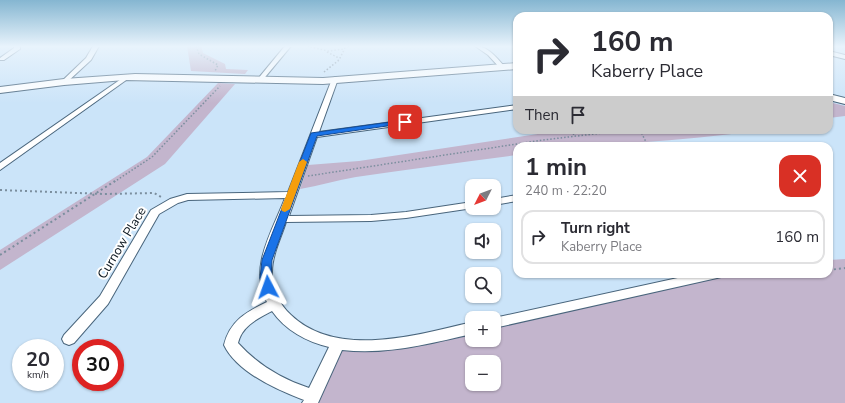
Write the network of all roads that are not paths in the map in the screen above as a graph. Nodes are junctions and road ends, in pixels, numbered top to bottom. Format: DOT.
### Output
graph roads {
  1 [pos="83,65"];
  2 [pos="273,65"];
  3 [pos="513,66"];
  4 [pos="502,67"];
  5 [pos="126,78"];
  6 [pos="261,79"];
  7 [pos="335,79"];
  8 [pos="64,82"];
  9 [pos="0,90"];
  10 [pos="833,97"];
  11 [pos="845,99"];
  12 [pos="513,108"];
  13 [pos="314,134"];
  14 [pos="0,167"];
  15 [pos="291,194"];
  16 [pos="513,199"];
  17 [pos="501,201"];
  18 [pos="465,206"];
  19 [pos="282,219"];
  20 [pos="699,278"];
  21 [pos="275,304"];
  22 [pos="501,321"];
  23 [pos="465,330"];
  24 [pos="69,339"];
  25 [pos="338,343"];
  26 [pos="312,400"];
  1 -- 8 [label="street"];
  2 -- 6 [label="street"];
  3 -- 4 [label="street"];
  4 -- 7 [label="street"];
  5 -- 6 [label="street"];
  5 -- 8 [label="street"];
  5 -- 14 [label="street"];
  6 -- 7 [label="street"];
  6 -- 7 [label="street"];
  7 -- 13 [label="street"];
  8 -- 9 [label="street"];
  10 -- 11 [label="street"];
  12 -- 13 [label="street"];
  13 -- 15 [label="street"];
  15 -- 19 [label="street"];
  15 -- 24 [label="street, Curnow Place"];
  16 -- 17 [label="street"];
  18 -- 19 [label="street"];
  19 -- 21 [label="street"];
  20 -- 22 [label="street"];
  21 -- 25 [label="street"];
  21 -- 26 [label="street"];
  23 -- 25 [label="street"];
  25 -- 26 [label="street"];
}
